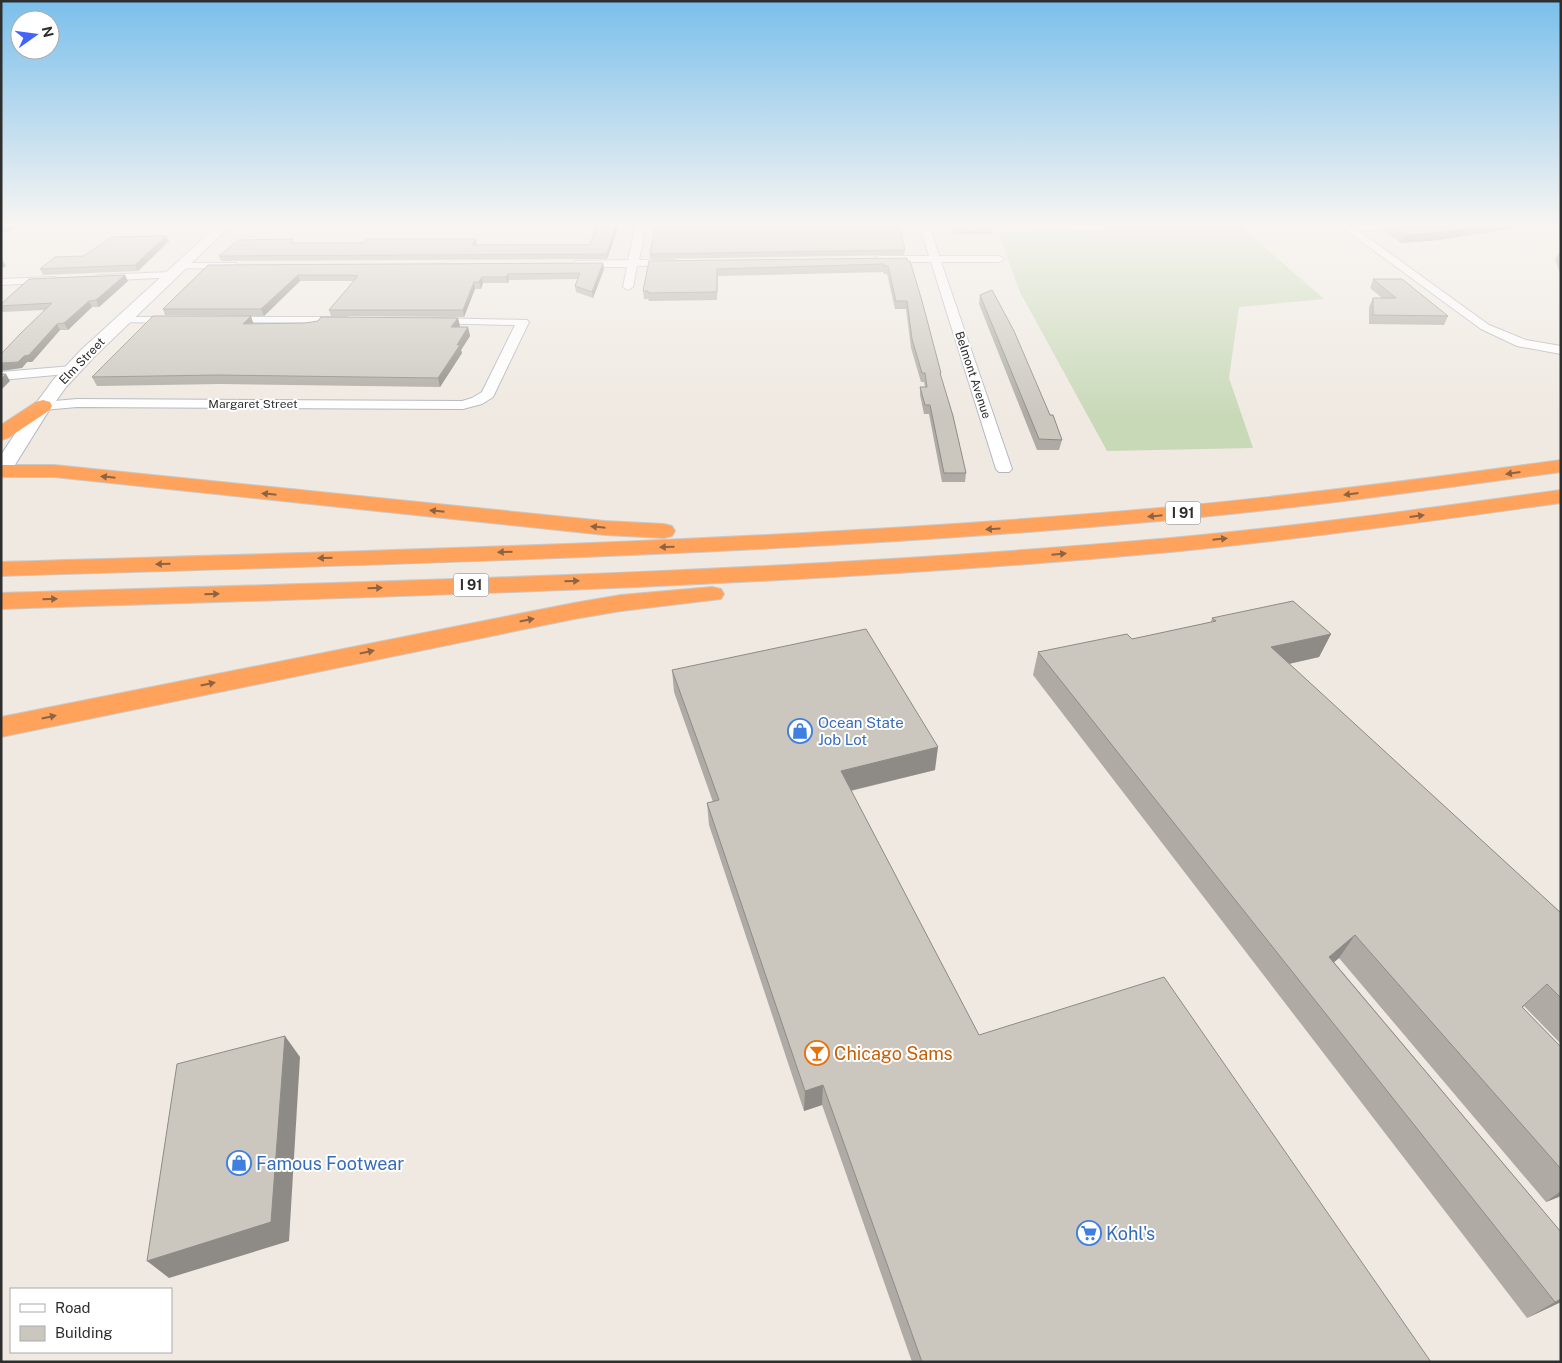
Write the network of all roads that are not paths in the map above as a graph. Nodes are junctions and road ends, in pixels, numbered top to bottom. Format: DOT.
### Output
graph roads {
  1 [pos="156,289"];
  2 [pos="945,289"];
  3 [pos="1432,289"];
  4 [pos="123,320"];
  5 [pos="191,320"];
  6 [pos="210,320"];
  7 [pos="358,320"];
  8 [pos="416,320"];
  9 [pos="1561,350"];
  10 [pos="72,370"];
  11 [pos="1,376"];
  12 [pos="43,406"];
  13 [pos="1,434"];
  14 [pos="1561,466"];
  15 [pos="1004,469"];
  16 [pos="1,471"];
  17 [pos="1561,496"];
  18 [pos="804,541"];
  19 [pos="940,563"];
  20 [pos="3,569"];
  21 [pos="1,601"];
  22 [pos="1,727"];
  1 -- 4 [label="main road, Elm Street"];
  2 -- 15 [label="street, Belmont Avenue"];
  3 -- 9 [label="street"];
  4 -- 5 [label="street"];
  4 -- 10 [label="main road, Elm Street"];
  6 -- 7 [label="street"];
  8 -- 12 [label="street, Margaret Street"];
  10 -- 11 [label="street"];
  10 -- 12 [label="main road, Elm Street"];
  12 -- 13 [label="highway"];
  12 -- 16 [label="main road, Elm Street"];
  14 -- 18 [label="highway, I 91, one-way"];
  18 -- 16 [label="highway, one-way"];
  19 -- 17 [label="highway, I 91, one-way"];
  18 -- 20 [label="highway, I 91, one-way"];
  21 -- 19 [label="highway, I 91, one-way"];
  22 -- 19 [label="highway, one-way"];
}
